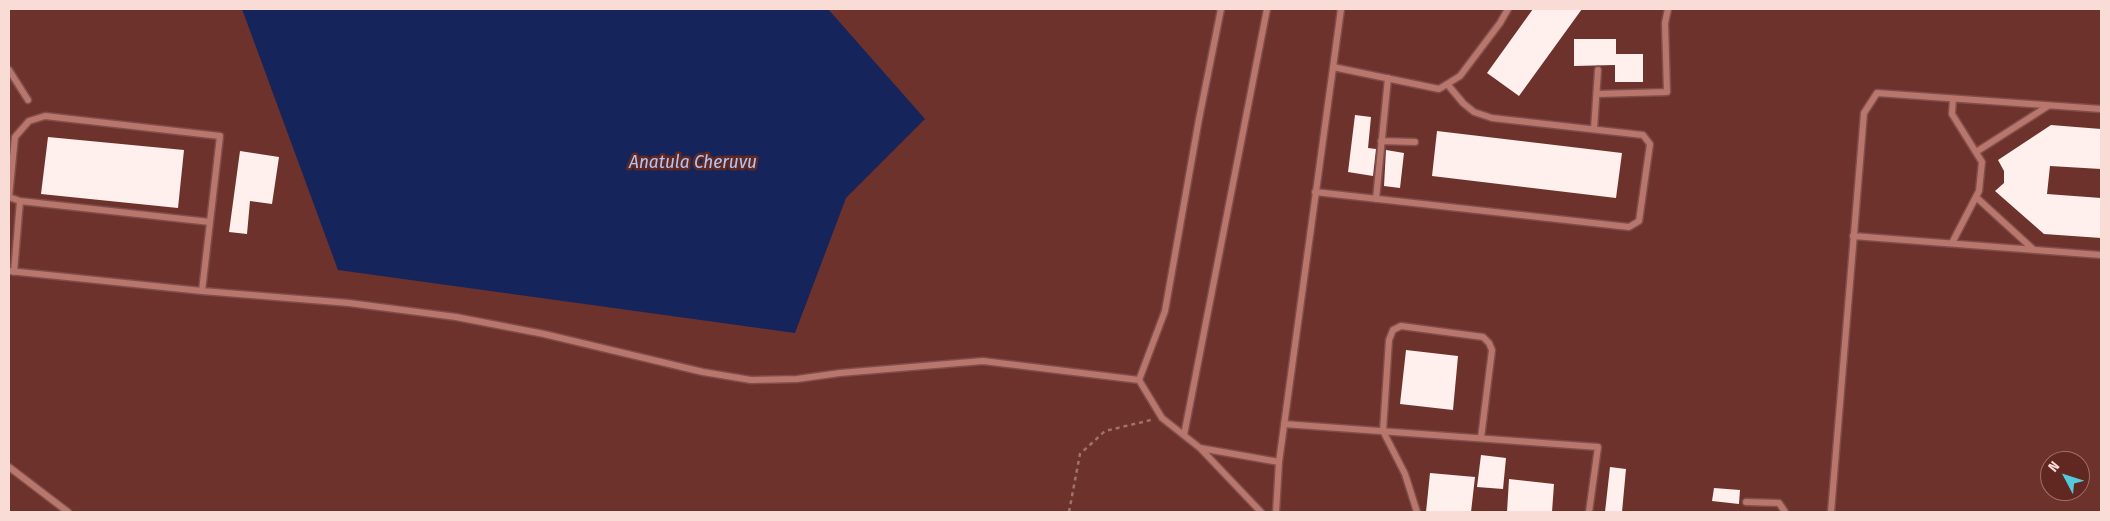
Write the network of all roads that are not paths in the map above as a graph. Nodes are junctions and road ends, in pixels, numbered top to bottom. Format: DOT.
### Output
graph roads {
  1 [pos="1221,9"];
  2 [pos="1267,9"];
  3 [pos="1341,9"];
  4 [pos="1508,9"];
  5 [pos="1668,9"];
  6 [pos="1333,67"];
  7 [pos="9,70"];
  8 [pos="1598,70"];
  9 [pos="1388,78"];
  10 [pos="1448,85"];
  11 [pos="1597,94"];
  12 [pos="1954,99"];
  13 [pos="28,100"];
  14 [pos="2049,105"];
  15 [pos="2101,109"];
  16 [pos="1594,130"];
  17 [pos="1382,141"];
  18 [pos="1415,142"];
  19 [pos="1976,152"];
  20 [pos="1315,192"];
  21 [pos="9,197"];
  22 [pos="1976,197"];
  23 [pos="1376,199"];
  24 [pos="20,201"];
  25 [pos="210,222"];
  26 [pos="1853,236"];
  27 [pos="1952,243"];
  28 [pos="2034,250"];
  29 [pos="2101,255"];
  30 [pos="11,271"];
  31 [pos="202,292"];
  32 [pos="1139,380"];
  33 [pos="1284,424"];
  34 [pos="1383,431"];
  35 [pos="1184,435"];
  36 [pos="1481,438"];
  37 [pos="1200,448"];
  38 [pos="1279,462"];
  39 [pos="9,467"];
  40 [pos="1746,502"];
  41 [pos="68,512"];
  42 [pos="1261,512"];
  43 [pos="1276,512"];
  44 [pos="1416,512"];
  45 [pos="1589,512"];
  46 [pos="1785,512"];
  47 [pos="1831,512"];
  1 -- 32 [label="lane"];
  2 -- 35 [label="lane"];
  3 -- 6 [label="lane"];
  4 -- 10 [label="lane"];
  5 -- 11 [label="lane"];
  6 -- 9 [label="lane"];
  6 -- 20 [label="lane"];
  7 -- 13 [label="lane"];
  8 -- 11 [label="lane"];
  9 -- 10 [label="lane"];
  9 -- 17 [label="lane"];
  10 -- 16 [label="lane"];
  11 -- 16 [label="lane"];
  12 -- 14 [label="lane"];
  12 -- 19 [label="lane"];
  12 -- 26 [label="lane"];
  14 -- 15 [label="lane"];
  14 -- 19 [label="lane"];
  16 -- 23 [label="lane"];
  17 -- 18 [label="lane"];
  17 -- 23 [label="lane"];
  19 -- 22 [label="lane"];
  20 -- 23 [label="lane"];
  20 -- 33 [label="lane"];
  21 -- 24 [label="lane"];
  21 -- 25 [label="lane"];
  22 -- 27 [label="lane"];
  22 -- 28 [label="lane"];
  24 -- 25 [label="lane"];
  24 -- 30 [label="lane"];
  25 -- 31 [label="lane"];
  26 -- 27 [label="lane"];
  26 -- 47 [label="lane"];
  27 -- 28 [label="lane"];
  28 -- 29 [label="lane"];
  30 -- 31 [label="lane"];
  31 -- 32 [label="lane"];
  32 -- 35 [label="lane"];
  33 -- 34 [label="lane"];
  33 -- 38 [label="lane"];
  34 -- 36 [label="lane"];
  34 -- 36 [label="lane"];
  34 -- 44 [label="lane"];
  35 -- 37 [label="lane"];
  36 -- 45 [label="lane"];
  37 -- 38 [label="lane"];
  37 -- 42 [label="lane"];
  38 -- 43 [label="lane"];
  39 -- 41 [label="lane"];
  40 -- 46 [label="lane"];
}
